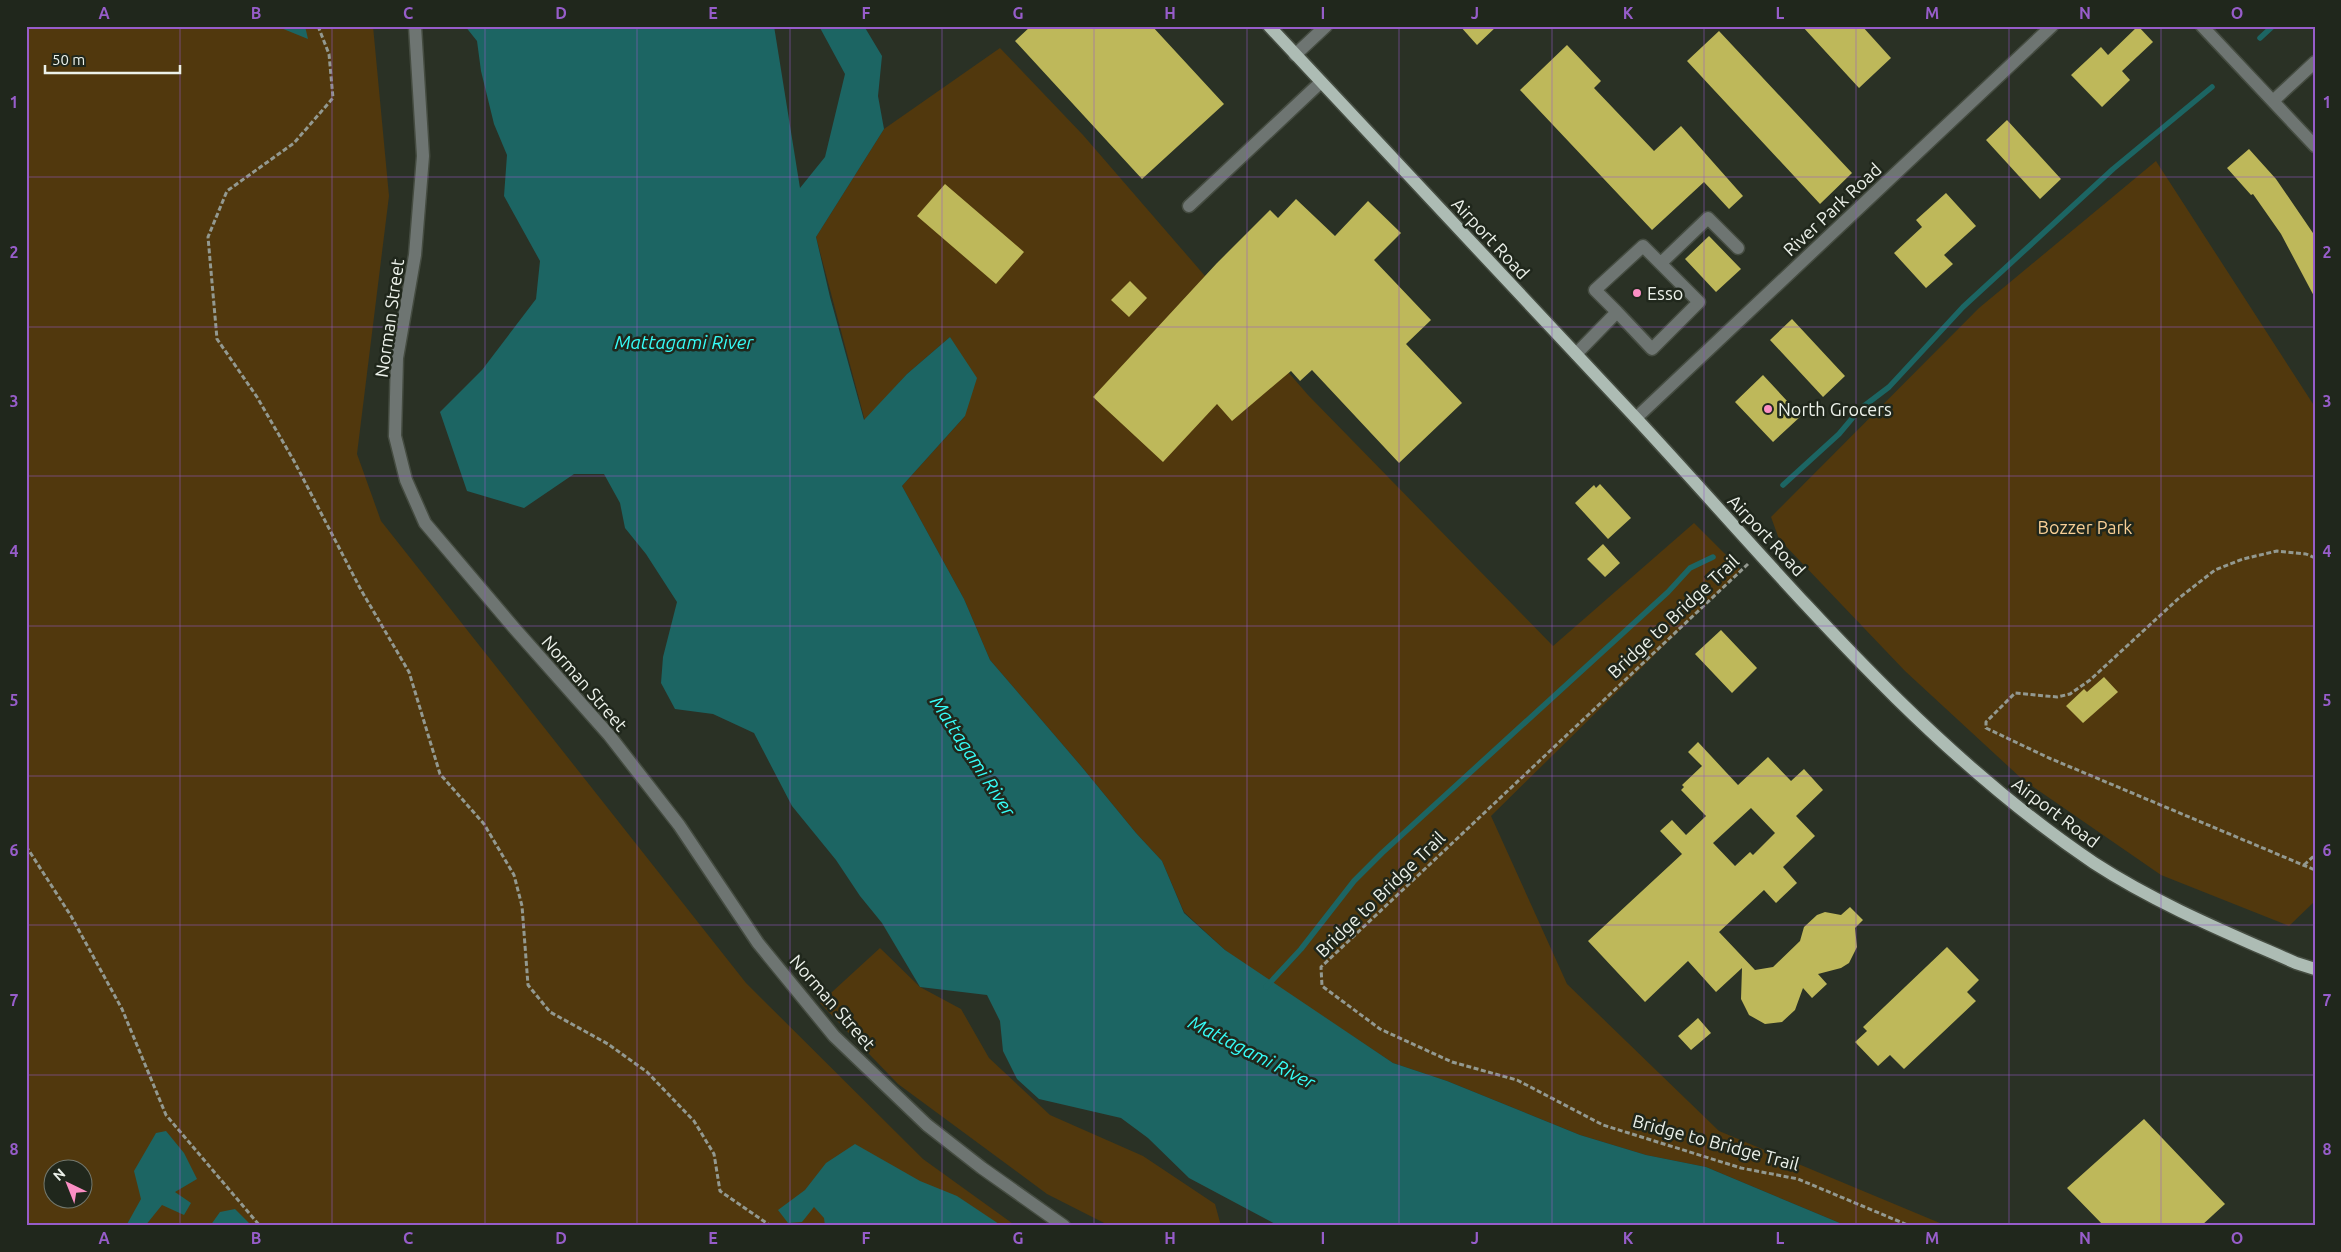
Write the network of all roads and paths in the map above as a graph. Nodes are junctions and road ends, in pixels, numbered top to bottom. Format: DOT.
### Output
graph roads {
  1 [pos="318,26"];
  2 [pos="416,26"];
  3 [pos="1269,26"];
  4 [pos="1326,26"];
  5 [pos="2052,26"];
  6 [pos="2202,26"];
  7 [pos="1295,55"];
  8 [pos="2315,62"];
  9 [pos="1320,82"];
  10 [pos="2273,102"];
  11 [pos="2315,146"];
  12 [pos="1189,206"];
  13 [pos="1738,248"];
  14 [pos="1661,264"];
  15 [pos="1617,312"];
  16 [pos="1576,354"];
  17 [pos="1636,418"];
  18 [pos="1759,553"];
  19 [pos="2315,558"];
  20 [pos="26,846"];
  21 [pos="2315,854"];
  22 [pos="2304,865"];
  23 [pos="2315,870"];
  24 [pos="2315,969"];
  25 [pos="260,1226"];
  26 [pos="771,1226"];
  27 [pos="1064,1226"];
  28 [pos="1910,1226"];
  1 -- 26 [label="path"];
  2 -- 27 [label="street, Norman Street"];
  3 -- 7 [label="main road, Airport Road"];
  4 -- 7 [label="street"];
  5 -- 17 [label="street, River Park Road"];
  6 -- 10 [label="street"];
  7 -- 9 [label="main road, Airport Road"];
  8 -- 10 [label="street"];
  9 -- 12 [label="street"];
  9 -- 16 [label="main road, Airport Road"];
  10 -- 11 [label="street"];
  13 -- 14 [label="street"];
  14 -- 15 [label="street"];
  14 -- 15 [label="street"];
  15 -- 16 [label="street"];
  16 -- 17 [label="main road, Airport Road"];
  17 -- 18 [label="main road, Airport Road"];
  18 -- 24 [label="main road, Airport Road"];
  18 -- 28 [label="path, Bridge to Bridge Trail"];
  19 -- 22 [label="path"];
  20 -- 25 [label="path"];
  21 -- 22 [label="path"];
  22 -- 23 [label="path"];
}
